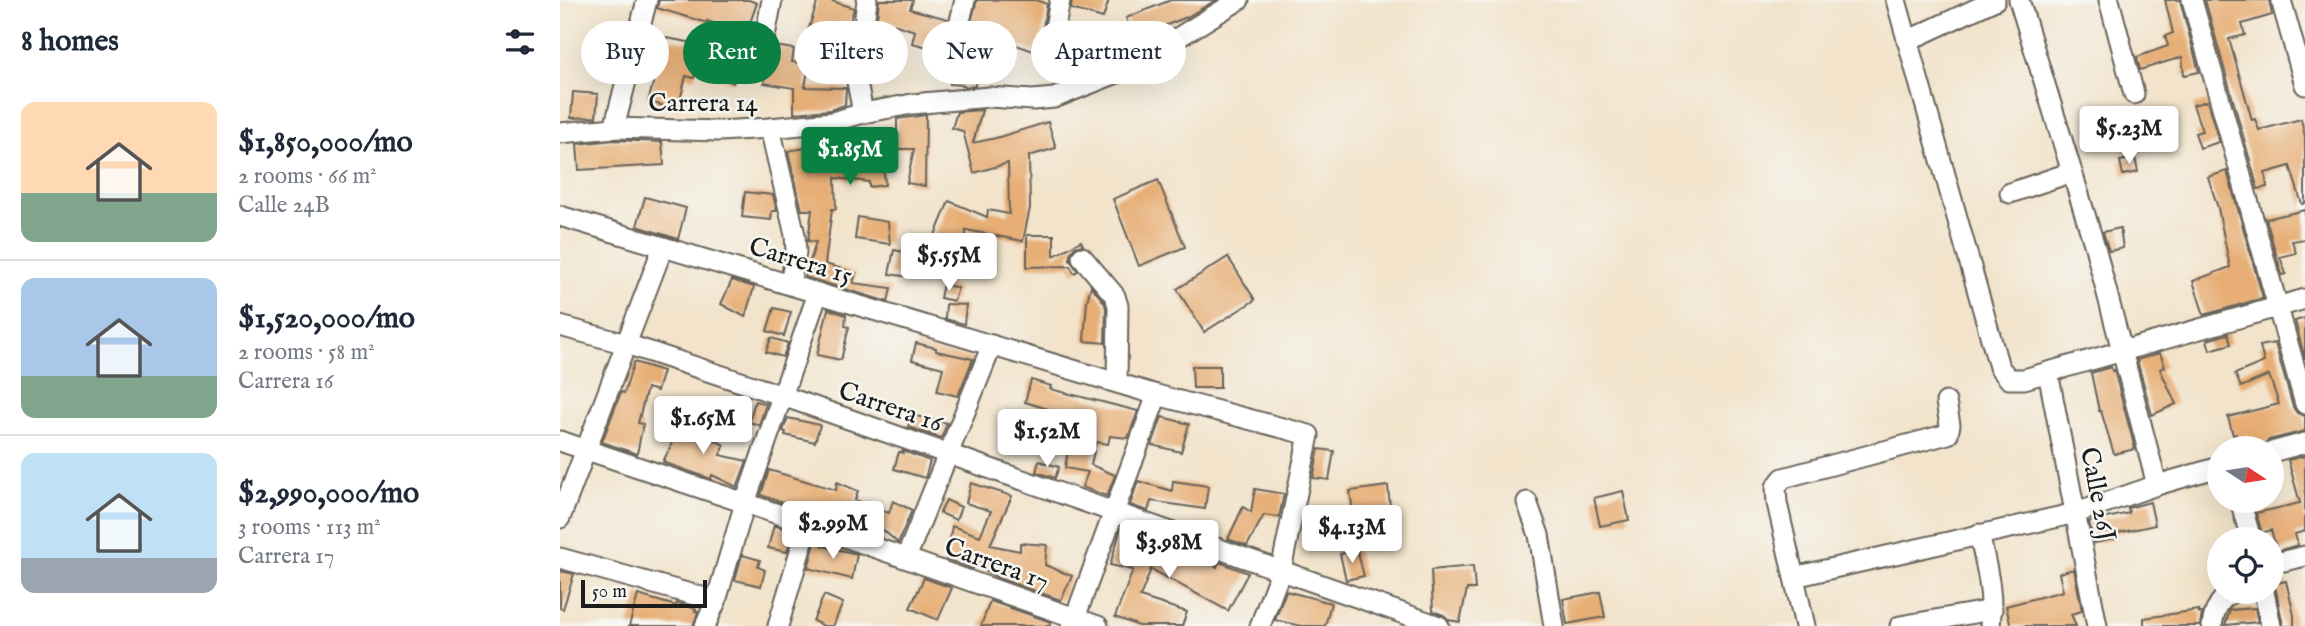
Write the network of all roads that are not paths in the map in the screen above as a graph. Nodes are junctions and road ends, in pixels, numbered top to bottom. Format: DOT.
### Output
graph roads {
  1 [pos="647,0"];
  2 [pos="772,0"];
  3 [pos="867,0"];
  4 [pos="965,0"];
  5 [pos="1060,0"];
  6 [pos="1240,0"];
  7 [pos="1896,0"];
  8 [pos="1995,0"];
  9 [pos="2019,0"];
  10 [pos="2109,0"];
  11 [pos="2192,0"];
  12 [pos="2281,0"];
  13 [pos="768,21"];
  14 [pos="960,21"];
  15 [pos="1056,21"];
  16 [pos="1907,41"];
  17 [pos="2305,85"];
  18 [pos="2134,94"];
  19 [pos="863,113"];
  20 [pos="614,128"];
  21 [pos="769,128"];
  22 [pos="560,133"];
  23 [pos="2072,172"];
  24 [pos="2010,194"];
  25 [pos="560,216"];
  26 [pos="663,247"];
  27 [pos="1082,257"];
  28 [pos="790,284"];
  29 [pos="818,293"];
  30 [pos="2305,299"];
  31 [pos="2279,306"];
  32 [pos="560,326"];
  33 [pos="626,344"];
  34 [pos="992,345"];
  35 [pos="2122,350"];
  36 [pos="2048,372"];
  37 [pos="1117,382"];
  38 [pos="1157,395"];
  39 [pos="783,396"];
  40 [pos="1946,402"];
  41 [pos="2305,404"];
  42 [pos="560,441"];
  43 [pos="2305,443"];
  44 [pos="586,449"];
  45 [pos="2284,449"];
  46 [pos="949,454"];
  47 [pos="2207,470"];
  48 [pos="2157,485"];
  49 [pos="1527,502"];
  50 [pos="745,503"];
  51 [pos="1114,511"];
  52 [pos="2076,513"];
  53 [pos="560,519"];
  54 [pos="807,524"];
  55 [pos="1979,534"];
  56 [pos="2305,556"];
  57 [pos="560,558"];
  58 [pos="906,558"];
  59 [pos="2284,561"];
  60 [pos="1281,570"];
  61 [pos="1794,577"];
  62 [pos="716,601"];
  63 [pos="2219,604"];
  64 [pos="2266,604"];
  65 [pos="1991,618"];
  66 [pos="1074,622"];
  67 [pos="705,626"];
  68 [pos="778,626"];
  69 [pos="1098,626"];
  70 [pos="1260,626"];
  71 [pos="1437,626"];
  72 [pos="1554,626"];
  73 [pos="1805,626"];
  74 [pos="1900,626"];
  75 [pos="2097,626"];
  76 [pos="2212,626"];
  77 [pos="2271,626"];
  1 -- 20 [label="street"];
  2 -- 13 [label="street"];
  3 -- 19 [label="street"];
  4 -- 14 [label="street"];
  5 -- 15 [label="street"];
  6 -- 19 [label="street, Carrera 14"];
  7 -- 16 [label="street"];
  8 -- 16 [label="street"];
  9 -- 23 [label="street"];
  10 -- 18 [label="street"];
  11 -- 31 [label="street"];
  12 -- 17 [label="street"];
  16 -- 36 [label="street"];
  19 -- 21 [label="street, Carrera 14"];
  20 -- 21 [label="street, Carrera 14"];
  20 -- 22 [label="street, Carrera 14"];
  21 -- 28 [label="street"];
  23 -- 24 [label="street"];
  23 -- 35 [label="street"];
  25 -- 26 [label="street, Carrera 15"];
  26 -- 28 [label="street, Carrera 15"];
  26 -- 33 [label="street"];
  27 -- 37 [label="street"];
  28 -- 29 [label="street, Carrera 15"];
  29 -- 34 [label="street, Carrera 15"];
  29 -- 39 [label="street"];
  30 -- 31 [label="street"];
  31 -- 35 [label="street"];
  31 -- 41 [label="street"];
  32 -- 33 [label="street, Carrera 16"];
  33 -- 39 [label="street, Carrera 16"];
  33 -- 44 [label="street"];
  34 -- 37 [label="street, Carrera 15"];
  34 -- 46 [label="street"];
  35 -- 36 [label="street"];
  35 -- 48 [label="street"];
  36 -- 52 [label="street, Calle 26J"];
  37 -- 38 [label="street, Carrera 15"];
  38 -- 51 [label="street"];
  38 -- 60 [label="street, Carrera 15"];
  39 -- 46 [label="street, Carrera 16"];
  39 -- 50 [label="street"];
  40 -- 61 [label="street"];
  42 -- 44 [label="street, Carrera 17"];
  43 -- 45 [label="street"];
  44 -- 50 [label="street, Carrera 17"];
  44 -- 53 [label="street"];
  46 -- 51 [label="street, Carrera 16"];
  46 -- 58 [label="street"];
  47 -- 48 [label="street"];
  48 -- 52 [label="street"];
  49 -- 72 [label="street"];
  50 -- 54 [label="street, Carrera 17"];
  50 -- 62 [label="street"];
  51 -- 60 [label="street, Carrera 16"];
  51 -- 66 [label="street"];
  52 -- 55 [label="street"];
  52 -- 75 [label="street, Calle 26J"];
  54 -- 58 [label="street, Carrera 17"];
  54 -- 68 [label="street"];
  55 -- 61 [label="street"];
  55 -- 65 [label="street"];
  56 -- 59 [label="street"];
  57 -- 62 [label="street"];
  58 -- 66 [label="street, Carrera 17"];
  60 -- 70 [label="street"];
  60 -- 71 [label="street, Carrera 16"];
  61 -- 73 [label="street"];
  62 -- 67 [label="street"];
  63 -- 76 [label="street"];
  64 -- 77 [label="street"];
  65 -- 74 [label="street"];
  66 -- 69 [label="street, Carrera 17"];
}
